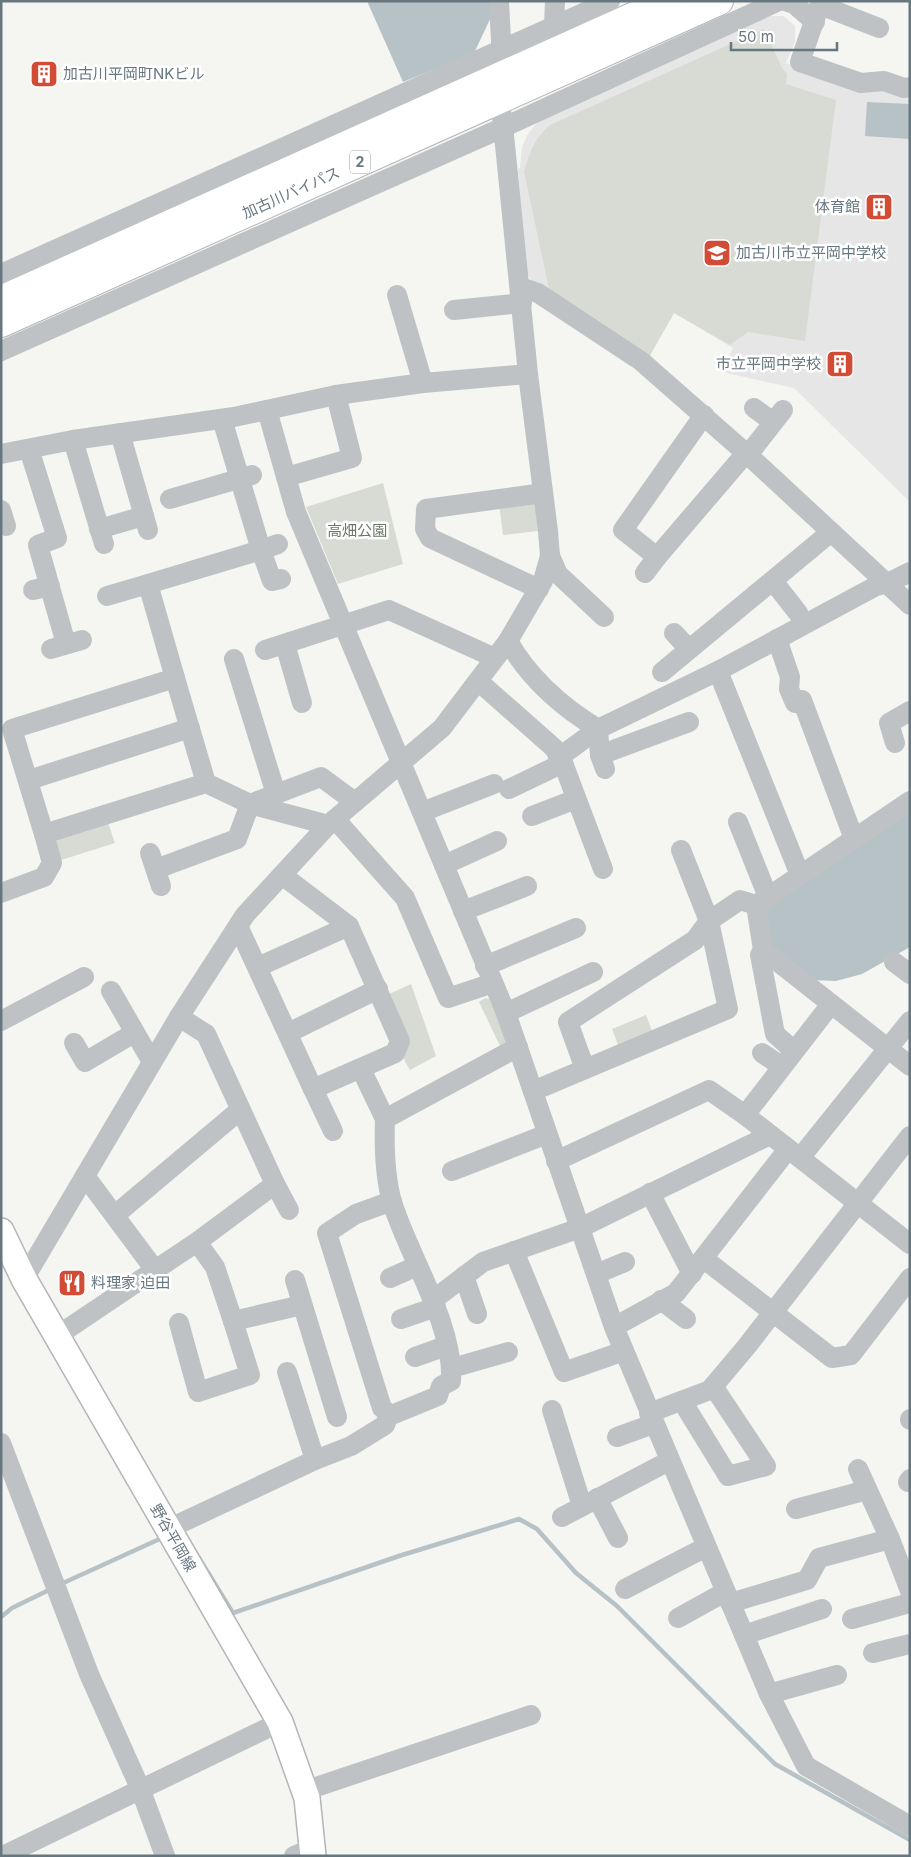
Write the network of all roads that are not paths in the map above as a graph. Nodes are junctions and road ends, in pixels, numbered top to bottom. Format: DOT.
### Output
graph roads {
  1 [pos="499,1"];
  2 [pos="555,1"];
  3 [pos="610,1"];
  4 [pos="668,1"];
  5 [pos="718,1"];
  6 [pos="779,1"];
  7 [pos="785,1"];
  8 [pos="819,9"];
  9 [pos="554,26"];
  10 [pos="879,28"];
  11 [pos="502,55"];
  12 [pos="909,86"];
  13 [pos="502,121"];
  14 [pos="1,274"];
  15 [pos="396,295"];
  16 [pos="521,295"];
  17 [pos="1,300"];
  18 [pos="467,314"];
  19 [pos="1,323"];
  20 [pos="1,351"];
  21 [pos="528,374"];
  22 [pos="423,383"];
  23 [pos="336,395"];
  24 [pos="754,408"];
  25 [pos="267,410"];
  26 [pos="704,415"];
  27 [pos="222,419"];
  28 [pos="120,433"];
  29 [pos="73,440"];
  30 [pos="29,449"];
  31 [pos="1,454"];
  32 [pos="747,454"];
  33 [pos="247,477"];
  34 [pos="286,477"];
  35 [pos="543,493"];
  36 [pos="170,499"];
  37 [pos="831,532"];
  38 [pos="270,547"];
  39 [pos="550,556"];
  40 [pos="657,557"];
  41 [pos="910,572"];
  42 [pos="645,573"];
  43 [pos="281,579"];
  44 [pos="773,582"];
  45 [pos="888,583"];
  46 [pos="148,584"];
  47 [pos="539,589"];
  48 [pos="107,596"];
  49 [pos="910,605"];
  50 [pos="798,613"];
  51 [pos="604,617"];
  52 [pos="344,625"];
  53 [pos="674,633"];
  54 [pos="777,639"];
  55 [pos="508,641"];
  56 [pos="66,644"];
  57 [pos="285,644"];
  58 [pos="689,649"];
  59 [pos="265,650"];
  60 [pos="234,658"];
  61 [pos="495,658"];
  62 [pos="718,671"];
  63 [pos="662,672"];
  64 [pos="175,678"];
  65 [pos="478,681"];
  66 [pos="302,703"];
  67 [pos="910,711"];
  68 [pos="689,722"];
  69 [pos="190,728"];
  70 [pos="598,729"];
  71 [pos="895,743"];
  72 [pos="560,760"];
  73 [pos="402,764"];
  74 [pos="28,780"];
  75 [pos="206,782"];
  76 [pos="276,794"];
  77 [pos="576,799"];
  78 [pos="910,801"];
  79 [pos="355,802"];
  80 [pos="250,804"];
  81 [pos="422,812"];
  82 [pos="532,816"];
  83 [pos="332,822"];
  84 [pos="738,822"];
  85 [pos="44,834"];
  86 [pos="854,839"];
  87 [pos="496,841"];
  88 [pos="681,850"];
  89 [pos="444,865"];
  90 [pos="156,869"];
  91 [pos="603,869"];
  92 [pos="800,875"];
  93 [pos="282,876"];
  94 [pos="527,886"];
  95 [pos="1,893"];
  96 [pos="762,901"];
  97 [pos="462,911"];
  98 [pos="709,921"];
  99 [pos="238,926"];
  100 [pos="349,926"];
  101 [pos="576,928"];
  102 [pos="763,950"];
  103 [pos="258,967"];
  104 [pos="593,972"];
  105 [pos="489,974"];
  106 [pos="84,977"];
  107 [pos="806,985"];
  108 [pos="767,987"];
  109 [pos="378,989"];
  110 [pos="111,992"];
  111 [pos="831,1004"];
  112 [pos="506,1013"];
  113 [pos="179,1018"];
  114 [pos="910,1021"];
  115 [pos="5,1024"];
  116 [pos="134,1032"];
  117 [pos="288,1033"];
  118 [pos="74,1043"];
  119 [pos="518,1047"];
  120 [pos="888,1048"];
  121 [pos="794,1050"];
  122 [pos="762,1053"];
  123 [pos="152,1062"];
  124 [pos="781,1066"];
  125 [pos="910,1066"];
  126 [pos="361,1069"];
  127 [pos="585,1069"];
  128 [pos="313,1089"];
  129 [pos="533,1091"];
  130 [pos="240,1110"];
  131 [pos="745,1115"];
  132 [pos="385,1119"];
  133 [pos="333,1131"];
  134 [pos="547,1134"];
  135 [pos="770,1135"];
  136 [pos="910,1136"];
  137 [pos="794,1153"];
  138 [pos="556,1161"];
  139 [pos="452,1170"];
  140 [pos="85,1176"];
  141 [pos="275,1184"];
  142 [pos="650,1194"];
  143 [pos="392,1201"];
  144 [pos="857,1204"];
  145 [pos="289,1210"];
  146 [pos="115,1215"];
  147 [pos="580,1228"];
  148 [pos="1,1231"];
  149 [pos="197,1242"];
  150 [pos="910,1244"];
  151 [pos="514,1251"];
  152 [pos="625,1262"];
  153 [pos="417,1266"];
  154 [pos="698,1266"];
  155 [pos="155,1270"];
  156 [pos="596,1274"];
  157 [pos="464,1276"];
  158 [pos="390,1278"];
  159 [pos="910,1278"];
  160 [pos="24,1279"];
  161 [pos="295,1280"];
  162 [pos="661,1300"];
  163 [pos="434,1303"];
  164 [pos="302,1305"];
  165 [pos="773,1313"];
  166 [pos="477,1314"];
  167 [pos="401,1319"];
  168 [pos="686,1319"];
  169 [pos="233,1321"];
  170 [pos="614,1327"];
  171 [pos="177,1334"];
  172 [pos="57,1336"];
  173 [pos="446,1346"];
  174 [pos="624,1350"];
  175 [pos="508,1352"];
  176 [pos="415,1357"];
  177 [pos="452,1368"];
  178 [pos="287,1372"];
  179 [pos="713,1386"];
  180 [pos="682,1401"];
  181 [pos="552,1410"];
  182 [pos="389,1414"];
  183 [pos="337,1416"];
  184 [pos="651,1418"];
  185 [pos="617,1437"];
  186 [pos="1,1443"];
  187 [pos="315,1460"];
  188 [pos="669,1461"];
  189 [pos="858,1469"];
  190 [pos="867,1490"];
  191 [pos="590,1502"];
  192 [pos="796,1510"];
  193 [pos="562,1517"];
  194 [pos="168,1529"];
  195 [pos="618,1538"];
  196 [pos="890,1539"];
  197 [pos="706,1547"];
  198 [pos="625,1589"];
  199 [pos="910,1591"];
  200 [pos="727,1597"];
  201 [pos="910,1603"];
  202 [pos="822,1609"];
  203 [pos="678,1618"];
  204 [pos="852,1619"];
  205 [pos="744,1635"];
  206 [pos="910,1644"];
  207 [pos="873,1654"];
  208 [pos="838,1675"];
  209 [pos="769,1694"];
  210 [pos="531,1715"];
  211 [pos="280,1722"];
  212 [pos="140,1788"];
  213 [pos="304,1791"];
  214 [pos="910,1826"];
  215 [pos="307,1853"];
  216 [pos="3,1856"];
  217 [pos="165,1856"];
  1 -- 11 [label="street"];
  2 -- 9 [label="street"];
  3 -- 9 [label="street"];
  4 -- 17 [label="highway, 加古川バイパス / 2"];
  5 -- 19 [label="highway, 加古川バイパス / 2"];
  6 -- 13 [label="street"];
  7 -- 8 [label="street"];
  8 -- 10 [label="street"];
  8 -- 12 [label="street"];
  9 -- 11 [label="street"];
  11 -- 14 [label="street"];
  13 -- 16 [label="street"];
  13 -- 20 [label="street"];
  15 -- 22 [label="street"];
  16 -- 18 [label="street"];
  16 -- 21 [label="street"];
  16 -- 26 [label="street"];
  21 -- 22 [label="street"];
  21 -- 35 [label="street"];
  22 -- 23 [label="street"];
  23 -- 25 [label="street"];
  23 -- 34 [label="street"];
  24 -- 32 [label="street"];
  25 -- 27 [label="street"];
  25 -- 34 [label="street"];
  26 -- 32 [label="street"];
  26 -- 40 [label="street"];
  27 -- 28 [label="street"];
  27 -- 33 [label="street"];
  28 -- 29 [label="street"];
  28 -- 29 [label="street"];
  29 -- 30 [label="street"];
  30 -- 31 [label="street"];
  30 -- 56 [label="street"];
  32 -- 37 [label="street"];
  32 -- 40 [label="street"];
  33 -- 36 [label="street"];
  33 -- 38 [label="street"];
  34 -- 52 [label="street"];
  35 -- 39 [label="street"];
  35 -- 47 [label="street"];
  37 -- 44 [label="street"];
  37 -- 45 [label="street"];
  38 -- 43 [label="street"];
  38 -- 46 [label="street"];
  39 -- 47 [label="street"];
  39 -- 51 [label="street"];
  40 -- 42 [label="street"];
  41 -- 45 [label="street"];
  44 -- 50 [label="street"];
  44 -- 58 [label="street"];
  45 -- 49 [label="street"];
  45 -- 54 [label="street"];
  46 -- 48 [label="street"];
  46 -- 64 [label="street"];
  47 -- 55 [label="street"];
  52 -- 57 [label="street"];
  52 -- 61 [label="street"];
  52 -- 73 [label="street"];
  53 -- 58 [label="street"];
  54 -- 62 [label="street"];
  54 -- 86 [label="street"];
  55 -- 61 [label="street"];
  55 -- 70 [label="street"];
  57 -- 59 [label="street"];
  57 -- 66 [label="street"];
  58 -- 63 [label="street"];
  60 -- 76 [label="street"];
  61 -- 65 [label="street"];
  62 -- 70 [label="street"];
  62 -- 92 [label="street"];
  64 -- 69 [label="street"];
  64 -- 74 [label="street"];
  65 -- 72 [label="street"];
  65 -- 73 [label="street"];
  67 -- 71 [label="street"];
  68 -- 70 [label="street"];
  69 -- 74 [label="street"];
  69 -- 75 [label="street"];
  70 -- 72 [label="street"];
  72 -- 77 [label="street"];
  72 -- 81 [label="street"];
  73 -- 79 [label="street"];
  73 -- 81 [label="street"];
  74 -- 85 [label="street"];
  75 -- 80 [label="street"];
  75 -- 85 [label="street"];
  76 -- 79 [label="street"];
  76 -- 80 [label="street"];
  77 -- 82 [label="street"];
  77 -- 91 [label="street"];
  78 -- 86 [label="street"];
  79 -- 83 [label="street"];
  80 -- 83 [label="street"];
  80 -- 90 [label="street"];
  81 -- 89 [label="street"];
  83 -- 93 [label="street"];
  83 -- 105 [label="street"];
  84 -- 96 [label="street"];
  85 -- 95 [label="street"];
  86 -- 92 [label="street"];
  87 -- 89 [label="street"];
  88 -- 98 [label="street"];
  89 -- 97 [label="street"];
  92 -- 96 [label="street"];
  93 -- 99 [label="street"];
  93 -- 100 [label="street"];
  94 -- 97 [label="street"];
  96 -- 98 [label="street"];
  96 -- 102 [label="street"];
  97 -- 105 [label="street"];
  98 -- 127 [label="street"];
  98 -- 127 [label="street"];
  99 -- 103 [label="street"];
  99 -- 113 [label="street"];
  100 -- 103 [label="street"];
  100 -- 109 [label="street"];
  101 -- 105 [label="street"];
  102 -- 107 [label="street"];
  102 -- 108 [label="street"];
  103 -- 117 [label="street"];
  104 -- 112 [label="street"];
  105 -- 112 [label="street"];
  106 -- 115 [label="street"];
  107 -- 108 [label="street"];
  107 -- 111 [label="street"];
  108 -- 121 [label="street"];
  109 -- 117 [label="street"];
  109 -- 126 [label="street"];
  110 -- 116 [label="street"];
  111 -- 120 [label="street"];
  111 -- 121 [label="street"];
  112 -- 119 [label="street"];
  113 -- 123 [label="street"];
  113 -- 130 [label="street"];
  114 -- 120 [label="street"];
  116 -- 118 [label="street"];
  116 -- 123 [label="street"];
  117 -- 128 [label="street"];
  119 -- 129 [label="street"];
  119 -- 132 [label="street"];
  120 -- 125 [label="street"];
  120 -- 137 [label="street"];
  121 -- 124 [label="street"];
  122 -- 124 [label="street"];
  123 -- 140 [label="street"];
  124 -- 131 [label="street"];
  126 -- 128 [label="street"];
  126 -- 132 [label="street"];
  127 -- 129 [label="street"];
  128 -- 133 [label="street"];
  129 -- 134 [label="street"];
  130 -- 141 [label="street"];
  130 -- 146 [label="street"];
  131 -- 135 [label="street"];
  131 -- 138 [label="street"];
  132 -- 143 [label="street"];
  134 -- 138 [label="street"];
  134 -- 139 [label="street"];
  135 -- 137 [label="street"];
  135 -- 142 [label="street"];
  136 -- 144 [label="street"];
  137 -- 144 [label="street"];
  137 -- 154 [label="street"];
  138 -- 147 [label="street"];
  140 -- 146 [label="street"];
  140 -- 160 [label="street"];
  141 -- 145 [label="street"];
  141 -- 149 [label="street"];
  142 -- 147 [label="street"];
  142 -- 154 [label="street"];
  143 -- 153 [label="street"];
  143 -- 182 [label="street"];
  144 -- 150 [label="street"];
  144 -- 165 [label="street"];
  146 -- 155 [label="street"];
  147 -- 151 [label="street"];
  147 -- 156 [label="street"];
  148 -- 160 [label="main road, 野谷平岡線"];
  149 -- 155 [label="street"];
  149 -- 169 [label="street"];
  151 -- 157 [label="street"];
  151 -- 174 [label="street"];
  152 -- 156 [label="street"];
  153 -- 158 [label="street"];
  153 -- 163 [label="street"];
  154 -- 162 [label="street"];
  154 -- 165 [label="street"];
  155 -- 172 [label="street"];
  156 -- 170 [label="street"];
  157 -- 163 [label="street"];
  157 -- 166 [label="street"];
  159 -- 165 [label="street"];
  160 -- 172 [label="main road, 野谷平岡線"];
  161 -- 164 [label="street"];
  162 -- 168 [label="street"];
  162 -- 170 [label="street"];
  163 -- 167 [label="street"];
  163 -- 173 [label="street"];
  164 -- 169 [label="street"];
  164 -- 183 [label="street"];
  165 -- 179 [label="street"];
  169 -- 171 [label="street"];
  170 -- 174 [label="street"];
  172 -- 194 [label="main road, 野谷平岡線"];
  173 -- 176 [label="street"];
  173 -- 177 [label="street"];
  174 -- 184 [label="street"];
  175 -- 177 [label="street"];
  177 -- 182 [label="street"];
  178 -- 187 [label="street"];
  179 -- 180 [label="street"];
  179 -- 180 [label="street"];
  180 -- 184 [label="street"];
  181 -- 191 [label="street"];
  182 -- 187 [label="street"];
  184 -- 185 [label="street"];
  184 -- 188 [label="street"];
  186 -- 212 [label="street"];
  187 -- 194 [label="street"];
  188 -- 191 [label="street"];
  188 -- 197 [label="street"];
  189 -- 190 [label="street"];
  190 -- 192 [label="street"];
  190 -- 196 [label="street"];
  191 -- 193 [label="street"];
  191 -- 195 [label="street"];
  194 -- 211 [label="main road, 野谷平岡線"];
  196 -- 199 [label="street"];
  196 -- 200 [label="street"];
  197 -- 198 [label="street"];
  197 -- 200 [label="street"];
  200 -- 203 [label="street"];
  200 -- 205 [label="street"];
  201 -- 204 [label="street"];
  202 -- 205 [label="street"];
  205 -- 209 [label="street"];
  206 -- 207 [label="street"];
  208 -- 209 [label="street"];
  209 -- 214 [label="street"];
  210 -- 213 [label="street"];
  211 -- 212 [label="street"];
  211 -- 213 [label="main road, 野谷平岡線"];
  212 -- 216 [label="street"];
  212 -- 217 [label="street"];
  213 -- 215 [label="main road, 野谷平岡線"];
}
